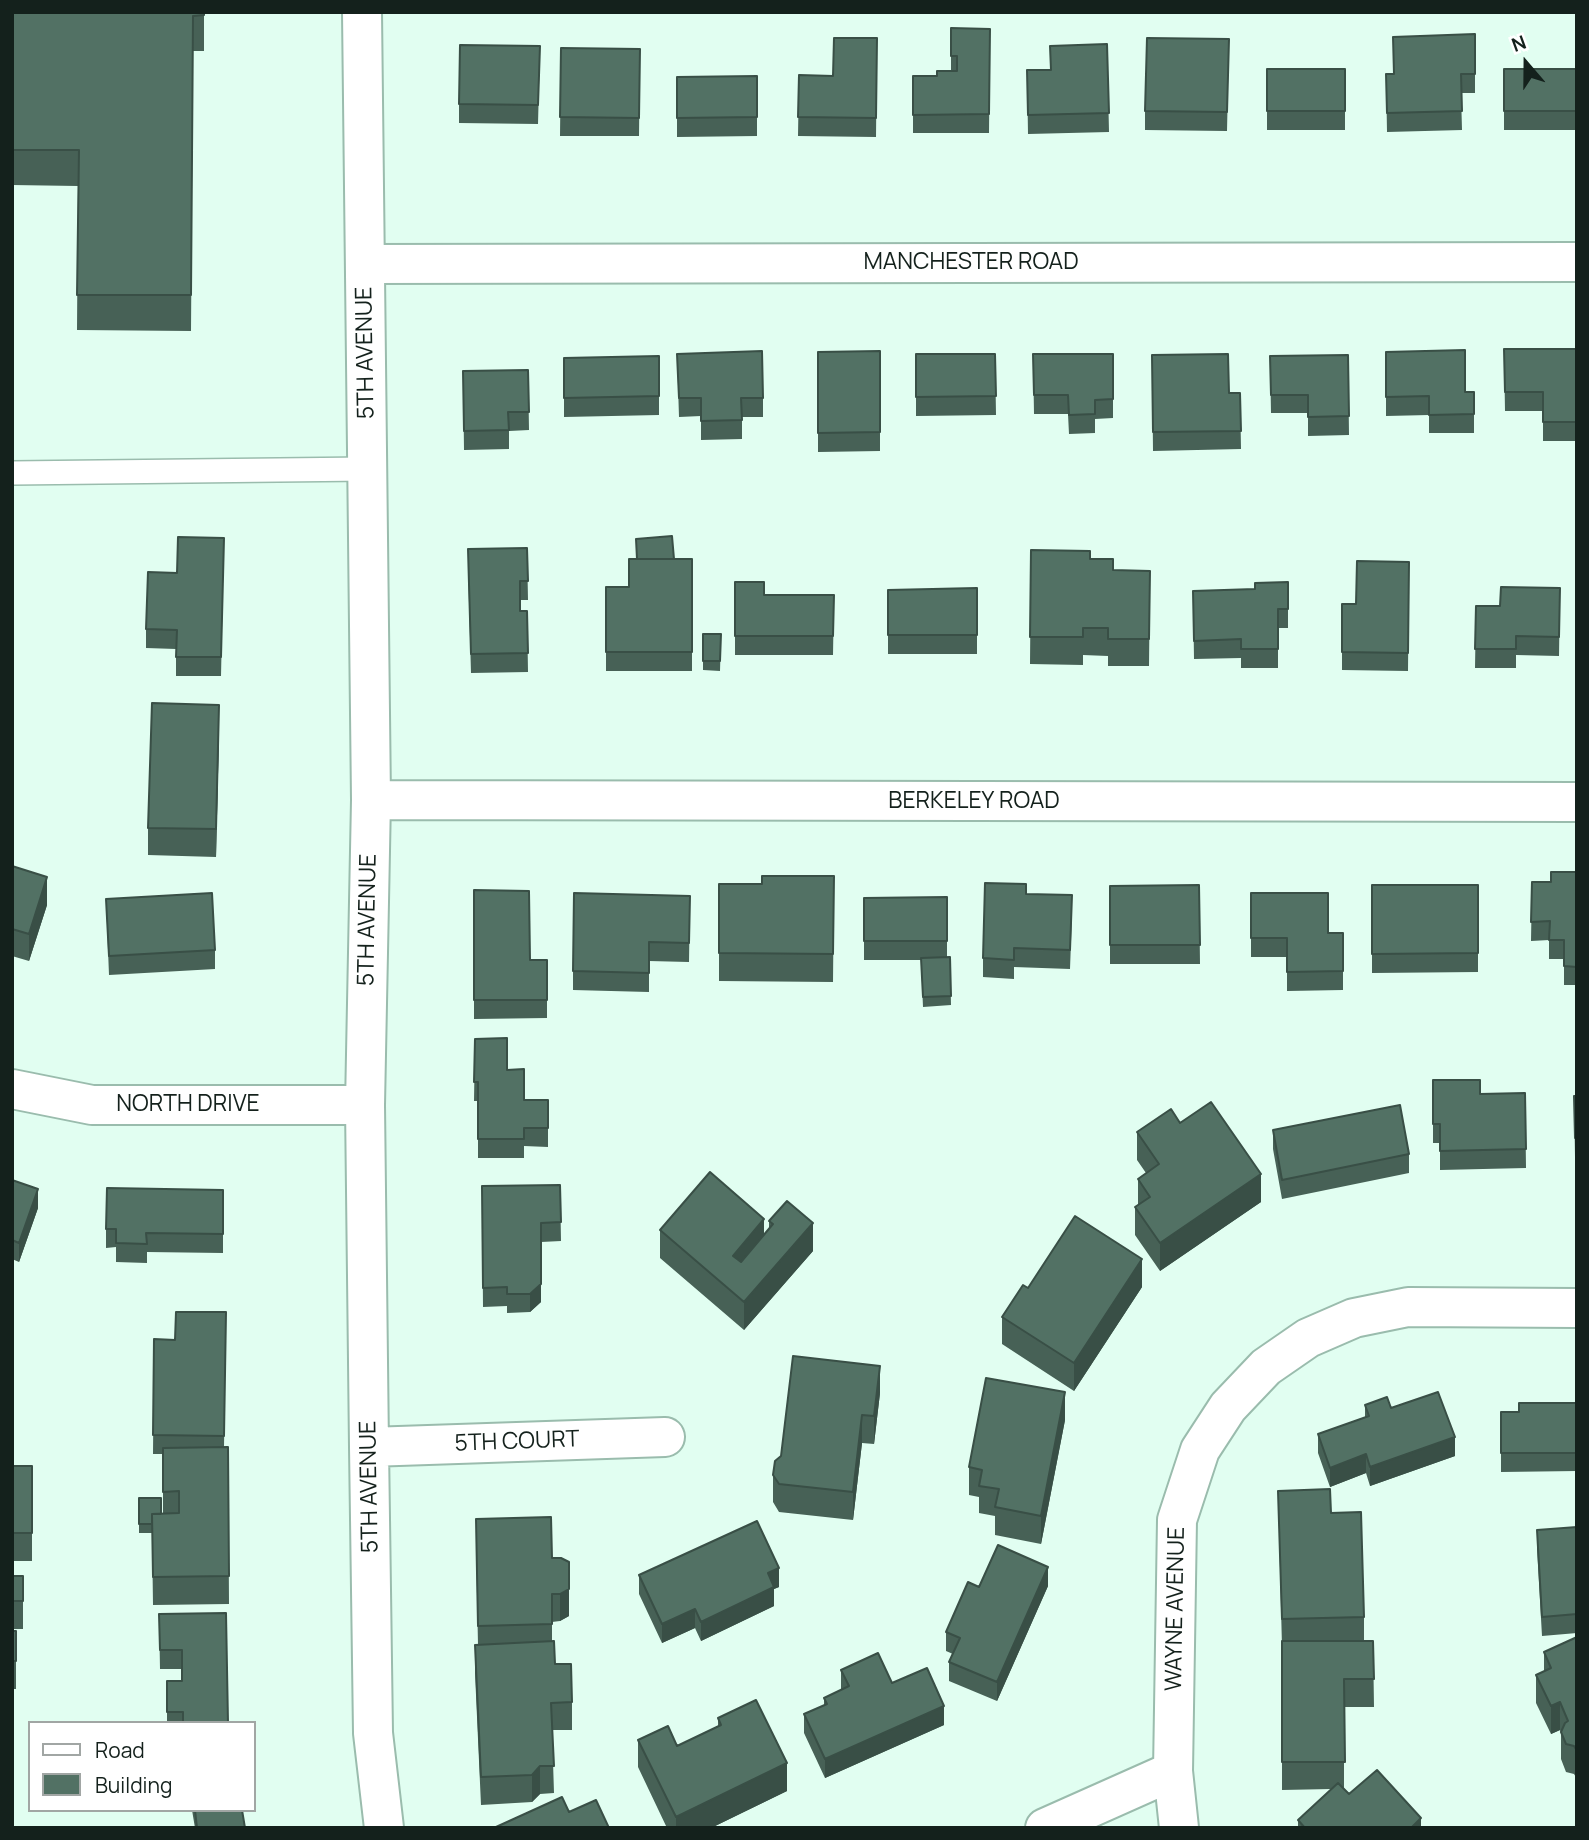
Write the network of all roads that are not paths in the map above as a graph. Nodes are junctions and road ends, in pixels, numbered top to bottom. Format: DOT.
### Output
graph roads {
  1 [pos="362,12"];
  2 [pos="1577,262"];
  3 [pos="365,264"];
  4 [pos="367,469"];
  5 [pos="12,473"];
  6 [pos="371,800"];
  7 [pos="1577,802"];
  8 [pos="12,1088"];
  9 [pos="365,1105"];
  10 [pos="1577,1308"];
  11 [pos="666,1437"];
  12 [pos="369,1447"];
  13 [pos="1172,1771"];
  14 [pos="384,1828"];
  15 [pos="1045,1828"];
  16 [pos="1180,1828"];
  1 -- 3 [label="street, 5TH AVENUE"];
  2 -- 3 [label="street, MANCHESTER ROAD"];
  3 -- 4 [label="street, 5TH AVENUE"];
  4 -- 5 [label="lane"];
  4 -- 6 [label="street, 5TH AVENUE"];
  6 -- 7 [label="street, BERKELEY ROAD"];
  6 -- 9 [label="street, 5TH AVENUE"];
  8 -- 9 [label="street, NORTH DRIVE"];
  9 -- 12 [label="street, 5TH AVENUE"];
  10 -- 13 [label="street, WAYNE AVENUE"];
  11 -- 12 [label="street, 5TH COURT"];
  12 -- 14 [label="street, 5TH AVENUE"];
  13 -- 15 [label="street"];
  13 -- 16 [label="street, WAYNE AVENUE"];
}
